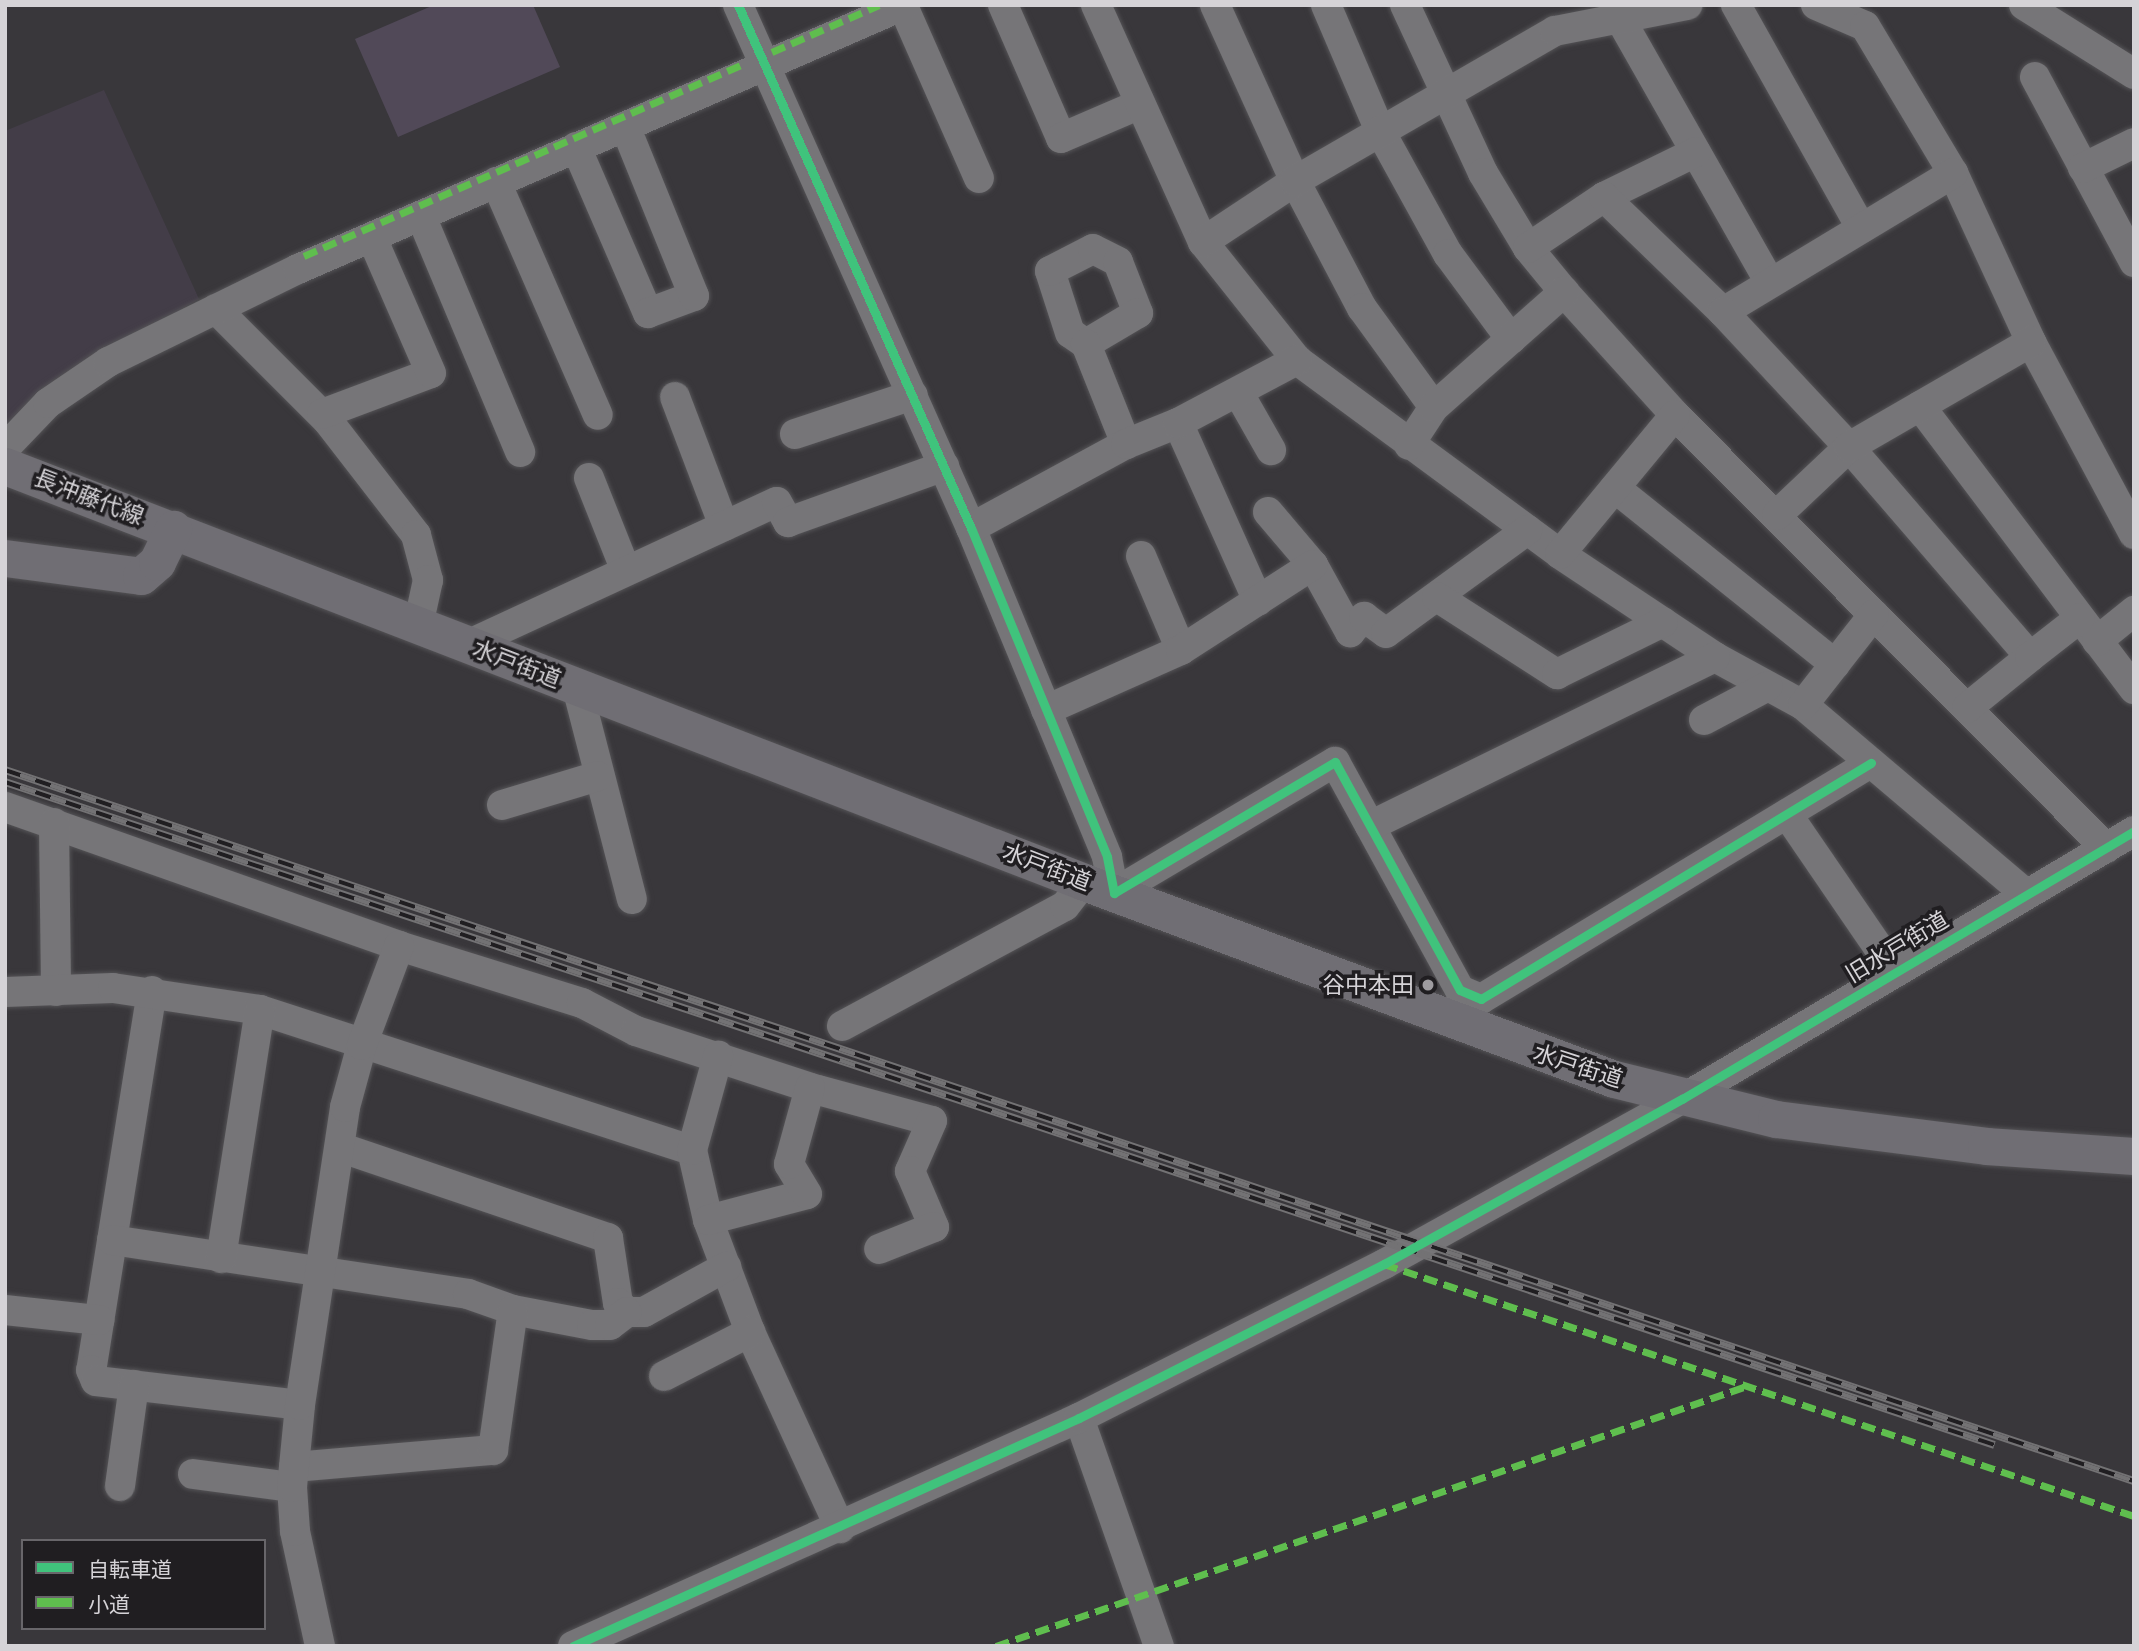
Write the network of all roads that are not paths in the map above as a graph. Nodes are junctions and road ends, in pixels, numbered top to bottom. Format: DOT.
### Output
graph roads {
  1 [pos="737,5"];
  2 [pos="904,5"];
  3 [pos="1003,5"];
  4 [pos="1096,5"];
  5 [pos="1215,5"];
  6 [pos="1326,5"];
  7 [pos="1405,5"];
  8 [pos="1687,5"];
  9 [pos="1736,5"];
  10 [pos="1816,5"];
  11 [pos="2024,5"];
  12 [pos="1618,15"];
  13 [pos="764,65"];
  14 [pos="2134,74"];
  15 [pos="2035,77"];
  16 [pos="1445,93"];
  17 [pos="1138,106"];
  18 [pos="625,126"];
  19 [pos="1380,131"];
  20 [pos="2134,143"];
  21 [pos="576,147"];
  22 [pos="1696,152"];
  23 [pos="2083,167"];
  24 [pos="1953,173"];
  25 [pos="979,178"];
  26 [pos="1296,181"];
  27 [pos="496,182"];
  28 [pos="1604,197"];
  29 [pos="421,216"];
  30 [pos="1861,228"];
  31 [pos="372,238"];
  32 [pos="1203,242"];
  33 [pos="1528,248"];
  34 [pos="2134,262"];
  35 [pos="1770,283"];
  36 [pos="1564,292"];
  37 [pos="216,309"];
  38 [pos="1723,312"];
  39 [pos="1511,339"];
  40 [pos="2031,342"];
  41 [pos="1086,344"];
  42 [pos="1297,360"];
  43 [pos="1238,392"];
  44 [pos="913,395"];
  45 [pos="675,397"];
  46 [pos="1920,406"];
  47 [pos="1434,407"];
  48 [pos="322,414"];
  49 [pos="598,415"];
  50 [pos="1675,415"];
  51 [pos="1178,424"];
  52 [pos="795,434"];
  53 [pos="1126,444"];
  54 [pos="1409,444"];
  55 [pos="1849,447"];
  56 [pos="5,448"];
  57 [pos="1271,450"];
  58 [pos="520,452"];
  59 [pos="5,466"];
  60 [pos="944,466"];
  61 [pos="589,478"];
  62 [pos="1615,488"];
  63 [pos="1268,512"];
  64 [pos="1777,515"];
  65 [pos="724,526"];
  66 [pos="971,528"];
  67 [pos="173,529"];
  68 [pos="1527,530"];
  69 [pos="2134,534"];
  70 [pos="1560,554"];
  71 [pos="1141,556"];
  72 [pos="5,558"];
  73 [pos="1313,565"];
  74 [pos="626,571"];
  75 [pos="1437,597"];
  76 [pos="1258,601"];
  77 [pos="2134,611"];
  78 [pos="1874,614"];
  79 [pos="1663,622"];
  80 [pos="418,626"];
  81 [pos="2088,630"];
  82 [pos="467,645"];
  83 [pos="1181,650"];
  84 [pos="1715,657"];
  85 [pos="2029,657"];
  86 [pos="1835,664"];
  87 [pos="1768,686"];
  88 [pos="577,687"];
  89 [pos="2134,689"];
  90 [pos="1803,705"];
  91 [pos="1967,708"];
  92 [pos="1046,710"];
  93 [pos="1704,720"];
  94 [pos="1871,763"];
  95 [pos="598,776"];
  96 [pos="502,805"];
  97 [pos="5,807"];
  98 [pos="1787,814"];
  99 [pos="54,822"];
  100 [pos="1370,826"];
  101 [pos="2134,831"];
  102 [pos="2106,848"];
  103 [pos="1099,887"];
  104 [pos="2026,894"];
  105 [pos="632,899"];
  106 [pos="399,946"];
  107 [pos="1894,970"];
  108 [pos="56,991"];
  109 [pos="152,991"];
  110 [pos="5,992"];
  111 [pos="260,1010"];
  112 [pos="1466,1010"];
  113 [pos="842,1026"];
  114 [pos="362,1045"];
  115 [pos="718,1056"];
  116 [pos="810,1088"];
  117 [pos="1682,1099"];
  118 [pos="342,1148"];
  119 [pos="692,1150"];
  120 [pos="2134,1156"];
  121 [pos="708,1220"];
  122 [pos="112,1240"];
  123 [pos="879,1250"];
  124 [pos="221,1258"];
  125 [pos="726,1267"];
  126 [pos="320,1274"];
  127 [pos="5,1310"];
  128 [pos="513,1310"];
  129 [pos="627,1312"];
  130 [pos="99,1320"];
  131 [pos="750,1332"];
  132 [pos="664,1376"];
  133 [pos="134,1385"];
  134 [pos="300,1405"];
  135 [pos="1079,1418"];
  136 [pos="193,1474"];
  137 [pos="293,1477"];
  138 [pos="120,1486"];
  139 [pos="840,1528"];
  140 [pos="607,1639"];
  141 [pos="320,1646"];
  142 [pos="573,1646"];
  143 [pos="1159,1646"];
  1 -- 13 [label="street"];
  2 -- 13 [label="street"];
  2 -- 25 [label="street"];
  3 -- 17 [label="street"];
  4 -- 17 [label="street"];
  5 -- 26 [label="street"];
  6 -- 19 [label="street"];
  7 -- 16 [label="street"];
  8 -- 12 [label="street"];
  9 -- 30 [label="street"];
  10 -- 24 [label="street"];
  11 -- 14 [label="street"];
  12 -- 16 [label="street"];
  12 -- 22 [label="street"];
  13 -- 18 [label="street"];
  13 -- 44 [label="street"];
  15 -- 23 [label="street"];
  16 -- 19 [label="street"];
  16 -- 33 [label="street"];
  17 -- 32 [label="street"];
  18 -- 21 [label="street"];
  18 -- 21 [label="street"];
  19 -- 26 [label="street"];
  19 -- 39 [label="street"];
  20 -- 23 [label="street"];
  21 -- 27 [label="street"];
  22 -- 28 [label="street"];
  22 -- 35 [label="street"];
  23 -- 34 [label="street"];
  24 -- 30 [label="street"];
  24 -- 40 [label="street"];
  26 -- 32 [label="street"];
  26 -- 47 [label="street"];
  27 -- 29 [label="street"];
  27 -- 49 [label="street"];
  28 -- 33 [label="street"];
  28 -- 38 [label="street"];
  29 -- 31 [label="street"];
  29 -- 58 [label="street"];
  30 -- 35 [label="street"];
  31 -- 37 [label="street"];
  31 -- 48 [label="street"];
  32 -- 42 [label="street"];
  33 -- 36 [label="street"];
  35 -- 38 [label="street"];
  36 -- 39 [label="street"];
  36 -- 50 [label="street"];
  37 -- 48 [label="street"];
  37 -- 56 [label="street"];
  38 -- 55 [label="street"];
  39 -- 47 [label="street"];
  40 -- 46 [label="street"];
  40 -- 69 [label="street"];
  41 -- 53 [label="street"];
  42 -- 43 [label="street"];
  42 -- 54 [label="street"];
  43 -- 51 [label="street"];
  43 -- 57 [label="street"];
  44 -- 52 [label="street"];
  44 -- 60 [label="street"];
  45 -- 65 [label="street"];
  46 -- 55 [label="street"];
  46 -- 81 [label="street"];
  47 -- 54 [label="street"];
  48 -- 80 [label="street"];
  50 -- 62 [label="street"];
  50 -- 64 [label="street"];
  51 -- 53 [label="street"];
  51 -- 76 [label="street"];
  53 -- 66 [label="street"];
  54 -- 68 [label="street"];
  55 -- 64 [label="street"];
  55 -- 85 [label="street"];
  59 -- 67 [label="main road, 長沖藤代線"];
  60 -- 65 [label="street"];
  60 -- 66 [label="street"];
  61 -- 74 [label="street"];
  62 -- 70 [label="street"];
  62 -- 86 [label="street"];
  63 -- 73 [label="street"];
  64 -- 78 [label="street"];
  65 -- 74 [label="street"];
  66 -- 92 [label="street"];
  67 -- 72 [label="main road"];
  67 -- 80 [label="main road, 水戸街道"];
  68 -- 70 [label="street"];
  68 -- 75 [label="street"];
  70 -- 79 [label="street"];
  71 -- 83 [label="street"];
  73 -- 75 [label="street"];
  73 -- 76 [label="street"];
  74 -- 82 [label="street"];
  75 -- 79 [label="street"];
  76 -- 83 [label="street"];
  77 -- 81 [label="street"];
  78 -- 86 [label="street"];
  78 -- 91 [label="street"];
  79 -- 84 [label="street"];
  80 -- 82 [label="main road, 水戸街道"];
  81 -- 85 [label="street"];
  81 -- 89 [label="street"];
  82 -- 88 [label="main road, 水戸街道"];
  83 -- 92 [label="street"];
  84 -- 87 [label="street"];
  84 -- 100 [label="street"];
  85 -- 91 [label="street"];
  86 -- 90 [label="street"];
  87 -- 90 [label="street"];
  87 -- 93 [label="street"];
  88 -- 95 [label="street"];
  88 -- 103 [label="main road, 水戸街道"];
  90 -- 94 [label="street"];
  91 -- 102 [label="street"];
  92 -- 103 [label="street"];
  94 -- 98 [label="street"];
  94 -- 104 [label="street"];
  95 -- 96 [label="street"];
  95 -- 105 [label="street"];
  97 -- 99 [label="street"];
  98 -- 107 [label="street"];
  98 -- 112 [label="street"];
  99 -- 106 [label="street"];
  99 -- 108 [label="street"];
  100 -- 103 [label="street"];
  100 -- 112 [label="street"];
  101 -- 102 [label="street, 旧水戸街道"];
  102 -- 104 [label="street, 旧水戸街道"];
  103 -- 112 [label="main road, 水戸街道"];
  103 -- 113 [label="street"];
  104 -- 107 [label="street, 旧水戸街道"];
  106 -- 114 [label="street"];
  106 -- 115 [label="street"];
  107 -- 117 [label="street, 旧水戸街道"];
  108 -- 109 [label="street"];
  108 -- 110 [label="street"];
  109 -- 111 [label="street"];
  109 -- 122 [label="street"];
  111 -- 114 [label="street"];
  111 -- 124 [label="street"];
  112 -- 117 [label="main road, 水戸街道"];
  114 -- 118 [label="street"];
  114 -- 119 [label="street"];
  115 -- 116 [label="street"];
  115 -- 119 [label="street"];
  116 -- 121 [label="street"];
  116 -- 123 [label="street"];
  117 -- 120 [label="main road, 水戸街道"];
  117 -- 135 [label="street, 旧水戸街道"];
  118 -- 126 [label="street"];
  118 -- 129 [label="street"];
  119 -- 121 [label="street"];
  121 -- 125 [label="street"];
  122 -- 124 [label="street"];
  122 -- 130 [label="street"];
  124 -- 126 [label="street"];
  125 -- 129 [label="street"];
  125 -- 131 [label="street"];
  126 -- 128 [label="street"];
  126 -- 134 [label="street"];
  127 -- 130 [label="street"];
  128 -- 129 [label="street"];
  128 -- 137 [label="street"];
  130 -- 133 [label="street"];
  131 -- 132 [label="street"];
  131 -- 139 [label="street"];
  133 -- 134 [label="street"];
  133 -- 138 [label="street"];
  134 -- 137 [label="street"];
  135 -- 139 [label="street, 旧水戸街道"];
  135 -- 143 [label="street"];
  136 -- 137 [label="street"];
  137 -- 141 [label="street"];
  139 -- 140 [label="street, 旧水戸街道"];
  140 -- 142 [label="street, 旧水戸街道"];
}
